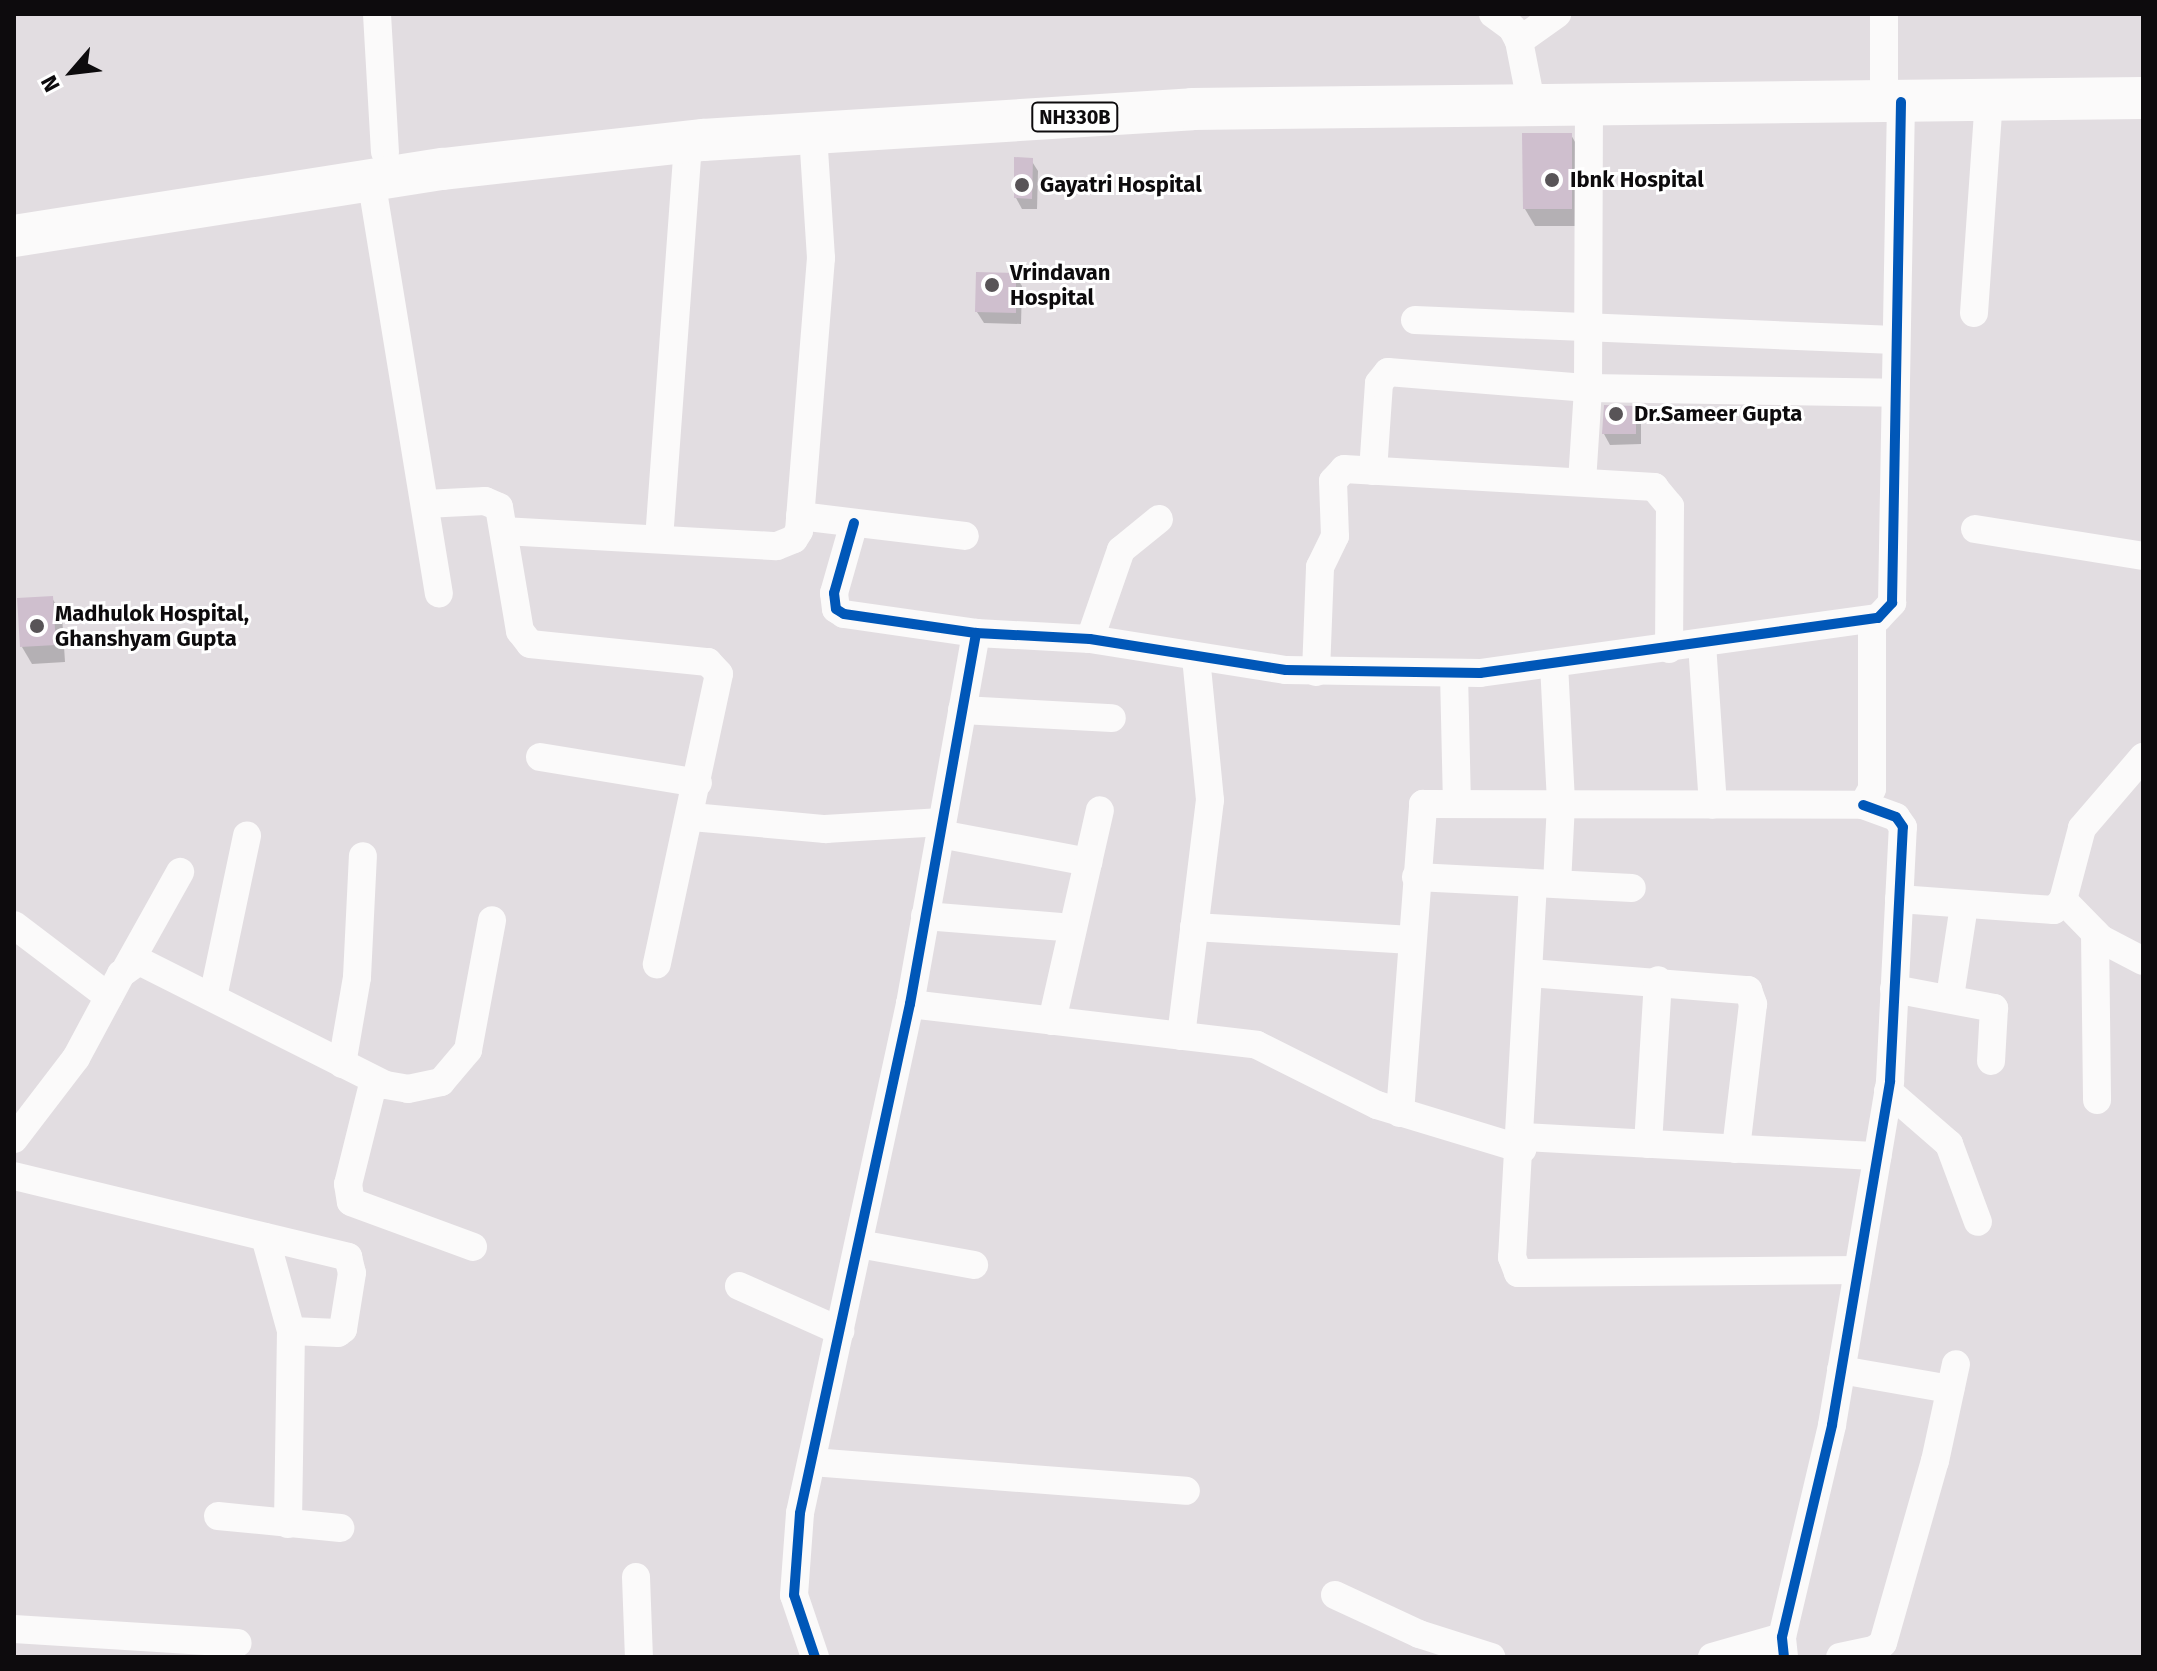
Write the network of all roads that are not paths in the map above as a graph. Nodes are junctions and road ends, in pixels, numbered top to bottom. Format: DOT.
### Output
graph roads {
  1 [pos="377,14"];
  2 [pos="1493,14"];
  3 [pos="1557,14"];
  4 [pos="1884,14"];
  5 [pos="1519,41"];
  6 [pos="2143,79"];
  7 [pos="1528,87"];
  8 [pos="1892,91"];
  9 [pos="2143,98"];
  10 [pos="1989,101"];
  11 [pos="1589,106"];
  12 [pos="813,134"];
  13 [pos="688,142"];
  14 [pos="378,166"];
  15 [pos="14,211"];
  16 [pos="14,236"];
  17 [pos="1974,313"];
  18 [pos="1415,320"];
  19 [pos="1588,327"];
  20 [pos="1895,340"];
  21 [pos="1588,388"];
  22 [pos="1894,393"];
  23 [pos="1373,471"];
  24 [pos="1582,482"];
  25 [pos="425,504"];
  26 [pos="800,516"];
  27 [pos="1159,519"];
  28 [pos="854,523"];
  29 [pos="1975,529"];
  30 [pos="505,531"];
  31 [pos="965,536"];
  32 [pos="659,539"];
  33 [pos="2143,556"];
  34 [pos="439,593"];
  35 [pos="1872,620"];
  36 [pos="976,633"];
  37 [pos="1090,639"];
  38 [pos="1702,644"];
  39 [pos="1669,649"];
  40 [pos="1196,657"];
  41 [pos="1554,664"];
  42 [pos="1316,672"];
  43 [pos="1454,673"];
  44 [pos="962,710"];
  45 [pos="1112,718"];
  46 [pos="540,757"];
  47 [pos="2143,757"];
  48 [pos="698,783"];
  49 [pos="1457,802"];
  50 [pos="1561,803"];
  51 [pos="1713,805"];
  52 [pos="1863,805"];
  53 [pos="1100,810"];
  54 [pos="692,817"];
  55 [pos="941,828"];
  56 [pos="247,836"];
  57 [pos="363,856"];
  58 [pos="1088,862"];
  59 [pos="180,872"];
  60 [pos="1416,877"];
  61 [pos="1545,884"];
  62 [pos="1632,888"];
  63 [pos="1899,899"];
  64 [pos="2063,900"];
  65 [pos="1964,905"];
  66 [pos="925,916"];
  67 [pos="492,920"];
  68 [pos="14,925"];
  69 [pos="1194,927"];
  70 [pos="1073,928"];
  71 [pos="2095,933"];
  72 [pos="1412,940"];
  73 [pos="2143,961"];
  74 [pos="657,964"];
  75 [pos="127,967"];
  76 [pos="1530,973"];
  77 [pos="1658,980"];
  78 [pos="1894,989"];
  79 [pos="109,997"];
  80 [pos="213,997"];
  81 [pos="1950,997"];
  82 [pos="910,1004"];
  83 [pos="1052,1021"];
  84 [pos="1181,1036"];
  85 [pos="1991,1061"];
  86 [pos="342,1064"];
  87 [pos="374,1080"];
  88 [pos="1888,1091"];
  89 [pos="2097,1100"];
  90 [pos="1400,1113"];
  91 [pos="14,1139"];
  92 [pos="1522,1143"];
  93 [pos="1648,1144"];
  94 [pos="1736,1149"];
  95 [pos="1877,1156"];
  96 [pos="14,1176"];
  97 [pos="1978,1222"];
  98 [pos="265,1237"];
  99 [pos="859,1244"];
  100 [pos="473,1247"];
  101 [pos="974,1265"];
  102 [pos="1858,1270"];
  103 [pos="739,1286"];
  104 [pos="291,1331"];
  105 [pos="840,1331"];
  106 [pos="1841,1370"];
  107 [pos="812,1462"];
  108 [pos="1186,1491"];
  109 [pos="218,1516"];
  110 [pos="288,1524"];
  111 [pos="340,1528"];
  112 [pos="636,1577"];
  113 [pos="1335,1595"];
  114 [pos="14,1629"];
  115 [pos="238,1643"];
  116 [pos="1783,1647"];
  117 [pos="639,1657"];
  118 [pos="815,1657"];
  119 [pos="1491,1657"];
  120 [pos="1712,1657"];
  121 [pos="1840,1657"];
  1 -- 14 [label="street"];
  2 -- 5 [label="street"];
  3 -- 5 [label="street"];
  4 -- 8 [label="street"];
  5 -- 7 [label="street"];
  6 -- 8 [label="highway, NH330B"];
  7 -- 8 [label="highway, NH330B"];
  7 -- 14 [label="highway, NH330B"];
  8 -- 10 [label="highway, NH330B"];
  8 -- 11 [label="highway, NH330B"];
  8 -- 20 [label="street"];
  9 -- 10 [label="highway, NH330B"];
  10 -- 17 [label="street"];
  11 -- 12 [label="highway, NH330B"];
  11 -- 19 [label="street"];
  12 -- 13 [label="highway, NH330B"];
  12 -- 26 [label="street"];
  13 -- 14 [label="highway, NH330B"];
  13 -- 32 [label="street"];
  14 -- 15 [label="highway, NH330B"];
  14 -- 16 [label="highway, NH330B"];
  14 -- 25 [label="street"];
  18 -- 19 [label="street"];
  19 -- 20 [label="street"];
  19 -- 21 [label="street"];
  20 -- 22 [label="street"];
  21 -- 22 [label="street"];
  21 -- 23 [label="street"];
  21 -- 24 [label="street"];
  22 -- 35 [label="street"];
  23 -- 24 [label="street"];
  23 -- 42 [label="street"];
  24 -- 39 [label="street"];
  25 -- 30 [label="street"];
  25 -- 34 [label="street"];
  26 -- 28 [label="street"];
  26 -- 32 [label="street"];
  27 -- 37 [label="street"];
  28 -- 31 [label="street"];
  28 -- 36 [label="street"];
  29 -- 33 [label="street"];
  30 -- 32 [label="street"];
  30 -- 48 [label="street"];
  35 -- 38 [label="street"];
  35 -- 52 [label="street"];
  36 -- 37 [label="street"];
  36 -- 44 [label="street"];
  37 -- 40 [label="street"];
  38 -- 39 [label="street"];
  38 -- 51 [label="street"];
  39 -- 41 [label="street"];
  40 -- 42 [label="street"];
  40 -- 69 [label="street"];
  41 -- 43 [label="street"];
  41 -- 50 [label="street"];
  42 -- 43 [label="street"];
  43 -- 49 [label="street"];
  44 -- 45 [label="street"];
  44 -- 55 [label="street"];
  46 -- 48 [label="street"];
  47 -- 64 [label="street"];
  48 -- 54 [label="street"];
  49 -- 50 [label="street"];
  49 -- 60 [label="street"];
  50 -- 51 [label="street"];
  50 -- 61 [label="street"];
  51 -- 52 [label="street"];
  52 -- 63 [label="street"];
  53 -- 58 [label="street"];
  54 -- 55 [label="street"];
  54 -- 74 [label="street"];
  55 -- 58 [label="street"];
  55 -- 66 [label="street"];
  56 -- 80 [label="street"];
  57 -- 86 [label="street"];
  58 -- 70 [label="street"];
  59 -- 75 [label="street"];
  60 -- 61 [label="street"];
  60 -- 72 [label="street"];
  61 -- 62 [label="street"];
  61 -- 76 [label="street"];
  63 -- 65 [label="street"];
  63 -- 78 [label="street"];
  64 -- 65 [label="street"];
  64 -- 71 [label="street"];
  65 -- 81 [label="street"];
  66 -- 70 [label="street"];
  66 -- 82 [label="street"];
  67 -- 87 [label="street"];
  68 -- 79 [label="street"];
  69 -- 72 [label="street"];
  69 -- 84 [label="street"];
  70 -- 83 [label="street"];
  71 -- 73 [label="street"];
  71 -- 89 [label="street"];
  72 -- 90 [label="street"];
  75 -- 79 [label="street"];
  75 -- 80 [label="street"];
  76 -- 77 [label="street"];
  76 -- 92 [label="street"];
  77 -- 93 [label="street"];
  77 -- 94 [label="street"];
  78 -- 81 [label="street"];
  78 -- 88 [label="street"];
  79 -- 91 [label="street"];
  80 -- 86 [label="street"];
  81 -- 85 [label="street"];
  82 -- 83 [label="street"];
  82 -- 99 [label="street"];
  83 -- 84 [label="street"];
  84 -- 90 [label="street"];
  86 -- 87 [label="street"];
  87 -- 100 [label="street"];
  88 -- 95 [label="street"];
  88 -- 97 [label="street"];
  90 -- 92 [label="street"];
  92 -- 93 [label="street"];
  92 -- 102 [label="street"];
  93 -- 94 [label="street"];
  94 -- 95 [label="street"];
  95 -- 102 [label="street"];
  96 -- 98 [label="street"];
  98 -- 104 [label="street"];
  98 -- 104 [label="street"];
  99 -- 101 [label="street"];
  99 -- 105 [label="street"];
  102 -- 106 [label="street"];
  103 -- 105 [label="street"];
  104 -- 110 [label="street"];
  105 -- 107 [label="street"];
  106 -- 116 [label="street"];
  106 -- 121 [label="street"];
  107 -- 108 [label="street"];
  107 -- 118 [label="street"];
  109 -- 110 [label="street"];
  110 -- 111 [label="street"];
  112 -- 117 [label="street"];
  113 -- 119 [label="street"];
  114 -- 115 [label="street"];
  116 -- 120 [label="street"];
}
